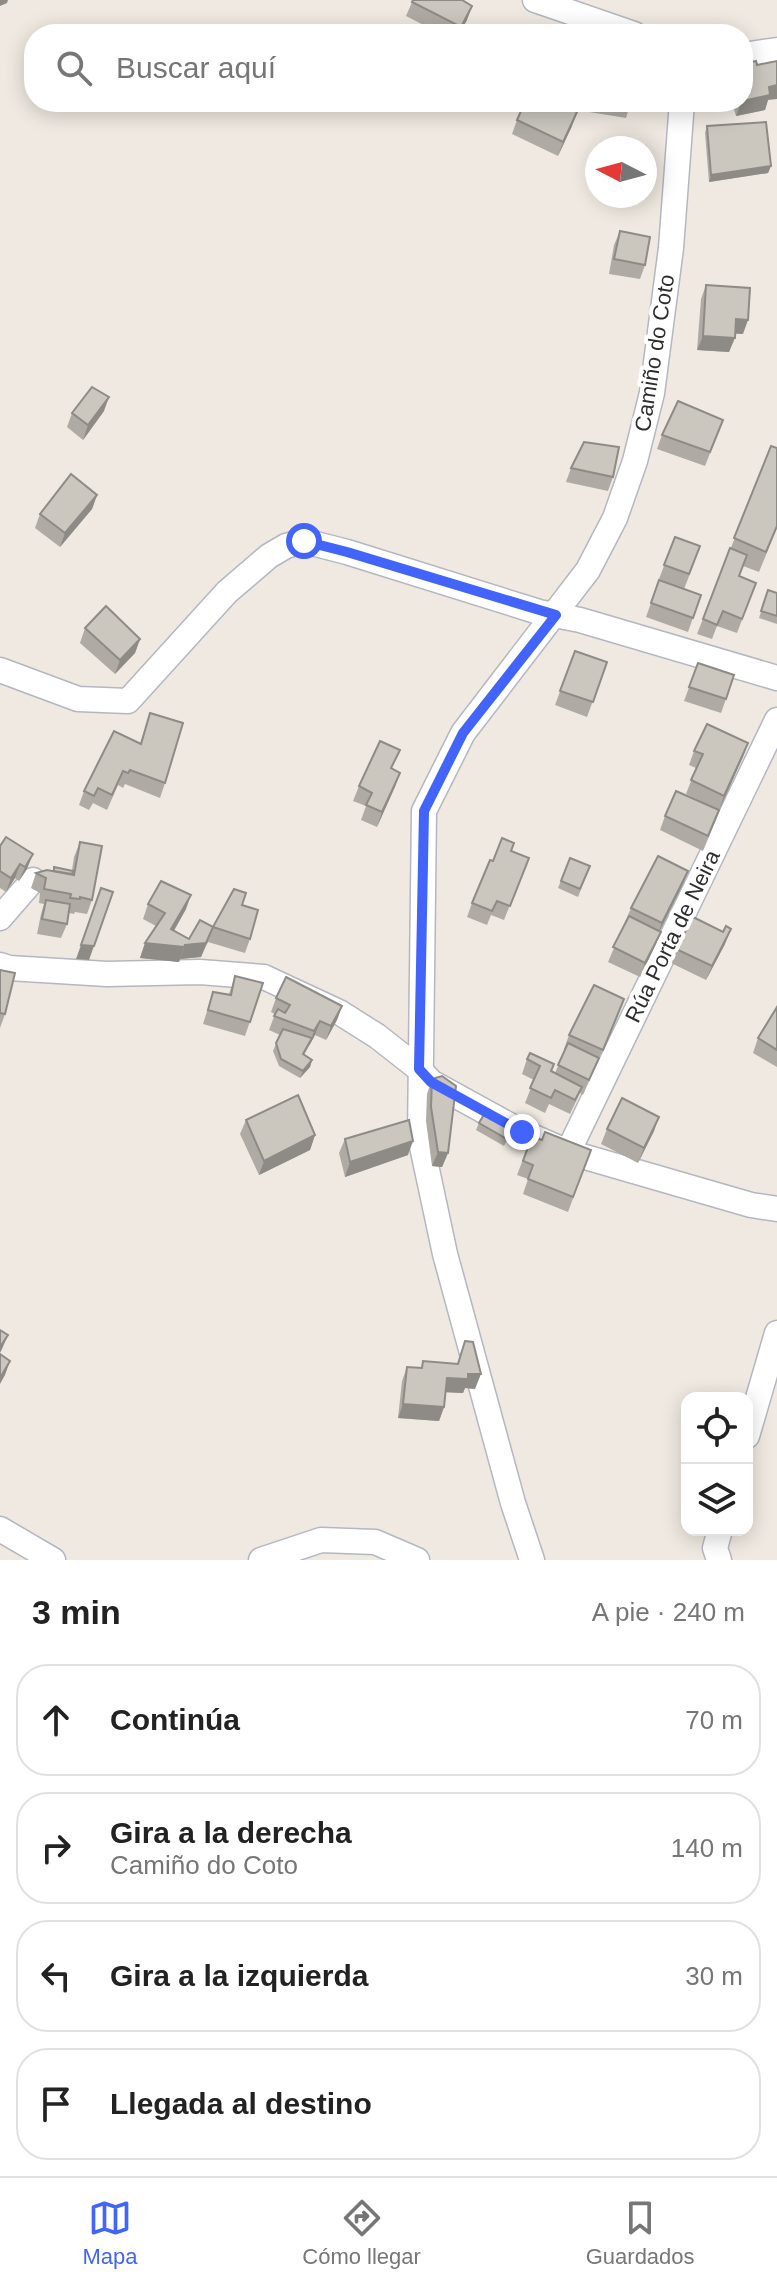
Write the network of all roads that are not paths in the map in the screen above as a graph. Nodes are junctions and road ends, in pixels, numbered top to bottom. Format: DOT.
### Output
graph roads {
  1 [pos="535,0"];
  2 [pos="605,24"];
  3 [pos="777,50"];
  4 [pos="753,54"];
  5 [pos="681,112"];
  6 [pos="556,615"];
  7 [pos="0,670"];
  8 [pos="777,678"];
  9 [pos="777,720"];
  10 [pos="33,880"];
  11 [pos="0,918"];
  12 [pos="0,965"];
  13 [pos="419,1069"];
  14 [pos="568,1152"];
  15 [pos="777,1209"];
  16 [pos="777,1333"];
  17 [pos="753,1415"];
  18 [pos="0,1529"];
  19 [pos="718,1536"];
  20 [pos="53,1560"];
  21 [pos="261,1560"];
  22 [pos="417,1560"];
  23 [pos="532,1560"];
  24 [pos="719,1560"];
  1 -- 2 [label="street"];
  3 -- 4 [label="street"];
  5 -- 6 [label="street, Camiño do Coto"];
  6 -- 7 [label="street"];
  6 -- 8 [label="street"];
  6 -- 13 [label="street, Camiño do Coto"];
  9 -- 14 [label="street, Rúa Porta de Neira"];
  10 -- 11 [label="street"];
  12 -- 13 [label="street"];
  13 -- 14 [label="street"];
  13 -- 23 [label="street, Camiño do Coto"];
  14 -- 15 [label="street"];
  16 -- 17 [label="street"];
  18 -- 20 [label="street"];
  19 -- 24 [label="street"];
  21 -- 22 [label="street"];
}
